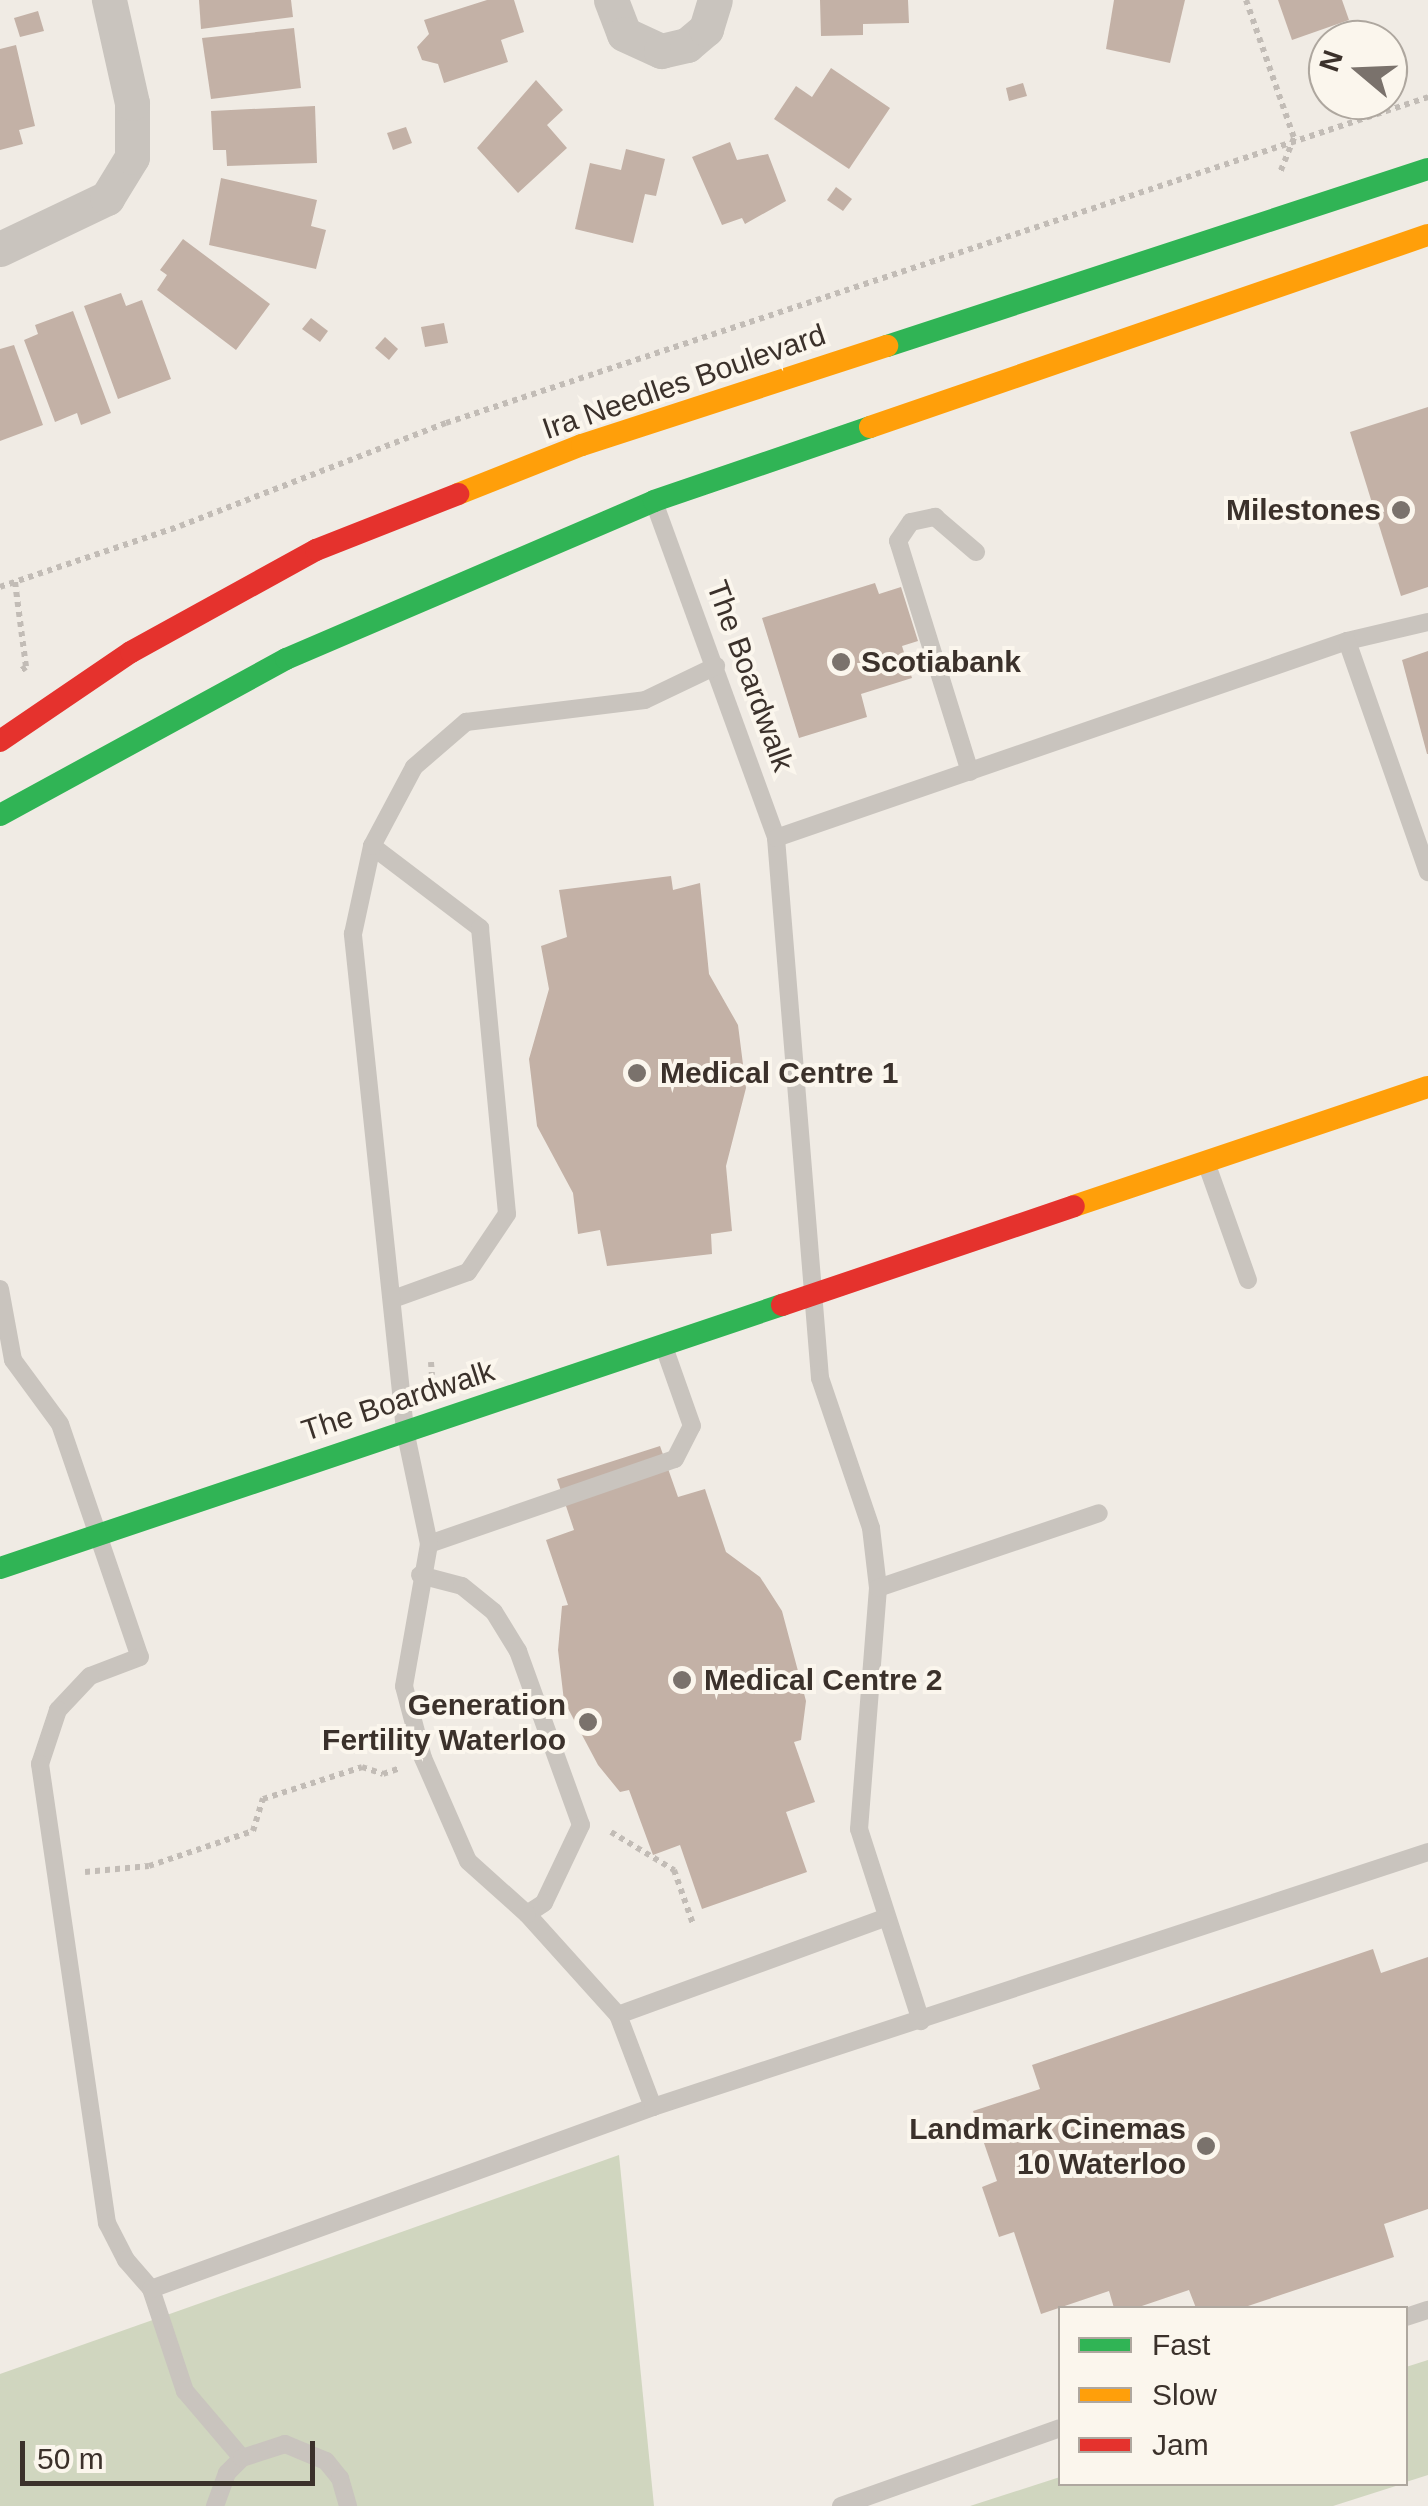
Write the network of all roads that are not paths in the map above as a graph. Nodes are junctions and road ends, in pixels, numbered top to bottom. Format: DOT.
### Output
graph roads {
  1 [pos="110,0"];
  2 [pos="611,0"];
  3 [pos="715,0"];
  4 [pos="1428,169"];
  5 [pos="1428,235"];
  6 [pos="0,249"];
  7 [pos="654,502"];
  8 [pos="976,552"];
  9 [pos="1428,622"];
  10 [pos="1347,641"];
  11 [pos="716,666"];
  12 [pos="0,741"];
  13 [pos="970,772"];
  14 [pos="0,815"];
  15 [pos="776,838"];
  16 [pos="372,846"];
  17 [pos="1428,872"];
  18 [pos="1428,1086"];
  19 [pos="1206,1160"];
  20 [pos="1248,1280"];
  21 [pos="0,1290"];
  22 [pos="816,1292"];
  23 [pos="393,1299"];
  24 [pos="662,1344"];
  25 [pos="405,1430"];
  26 [pos="1099,1513"];
  27 [pos="100,1530"];
  28 [pos="429,1544"];
  29 [pos="0,1568"];
  30 [pos="420,1574"];
  31 [pos="878,1588"];
  32 [pos="1428,1852"];
  33 [pos="527,1914"];
  34 [pos="885,1918"];
  35 [pos="618,2014"];
  36 [pos="921,2021"];
  37 [pos="653,2107"];
  38 [pos="151,2289"];
  39 [pos="1058,2429"];
  40 [pos="242,2458"];
  41 [pos="215,2506"];
  42 [pos="348,2506"];
  43 [pos="841,2506"];
  1 -- 6 [label="street"];
  2 -- 3 [label="street"];
  4 -- 12 [label="main road, Ira Needles Boulevard"];
  5 -- 7 [label="main road"];
  7 -- 11 [label="lane, The Boardwalk"];
  7 -- 14 [label="main road"];
  8 -- 13 [label="lane"];
  9 -- 10 [label="lane"];
  10 -- 13 [label="lane"];
  10 -- 17 [label="lane"];
  11 -- 15 [label="lane, The Boardwalk"];
  11 -- 16 [label="lane"];
  13 -- 15 [label="lane"];
  15 -- 22 [label="lane, The Boardwalk"];
  16 -- 23 [label="lane"];
  16 -- 23 [label="lane"];
  18 -- 19 [label="main road, The Boardwalk"];
  19 -- 20 [label="lane"];
  19 -- 22 [label="main road, The Boardwalk"];
  21 -- 27 [label="lane"];
  22 -- 24 [label="main road, The Boardwalk"];
  22 -- 31 [label="lane"];
  23 -- 25 [label="lane"];
  24 -- 25 [label="main road, The Boardwalk"];
  24 -- 28 [label="lane"];
  25 -- 27 [label="main road, The Boardwalk"];
  25 -- 28 [label="lane"];
  26 -- 31 [label="lane"];
  27 -- 29 [label="main road, The Boardwalk"];
  27 -- 38 [label="lane"];
  28 -- 30 [label="lane"];
  30 -- 33 [label="lane"];
  30 -- 33 [label="lane"];
  31 -- 34 [label="lane"];
  32 -- 36 [label="lane"];
  33 -- 35 [label="lane"];
  34 -- 35 [label="lane"];
  34 -- 36 [label="lane"];
  35 -- 37 [label="lane"];
  36 -- 37 [label="lane"];
  37 -- 38 [label="lane"];
  38 -- 40 [label="lane"];
  39 -- 43 [label="lane"];
  40 -- 41 [label="lane"];
  40 -- 42 [label="lane"];
}
